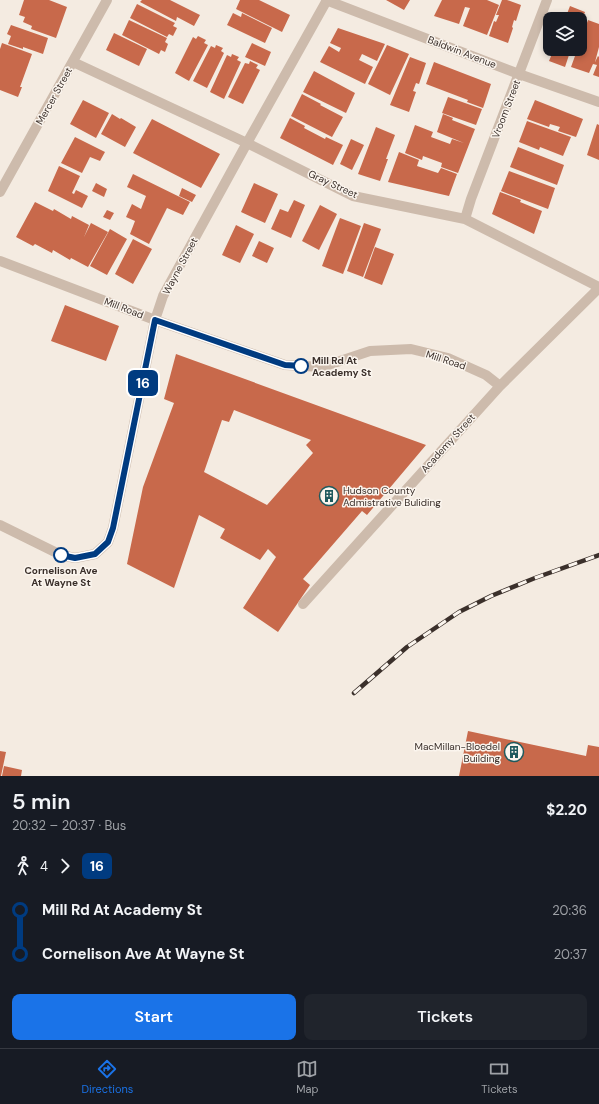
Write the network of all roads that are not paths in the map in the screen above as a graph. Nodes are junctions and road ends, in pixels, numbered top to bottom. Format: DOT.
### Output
graph roads {
  1 [pos="107,0"];
  2 [pos="327,0"];
  3 [pos="547,0"];
  4 [pos="72,62"];
  5 [pos="519,74"];
  6 [pos="599,102"];
  7 [pos="247,142"];
  8 [pos="0,192"];
  9 [pos="465,219"];
  10 [pos="0,261"];
  11 [pos="599,287"];
  12 [pos="155,320"];
  13 [pos="500,386"];
  14 [pos="0,526"];
  15 [pos="303,604"];
  1 -- 4 [label="street, Mercer Street"];
  2 -- 5 [label="street, Baldwin Avenue"];
  2 -- 7 [label="street, Wayne Street"];
  3 -- 5 [label="street, Vroom Street"];
  4 -- 7 [label="street, Gray Street"];
  4 -- 8 [label="street, Mercer Street"];
  5 -- 6 [label="street, Baldwin Avenue"];
  5 -- 9 [label="street, Vroom Street"];
  7 -- 9 [label="street, Gray Street"];
  7 -- 12 [label="street, Wayne Street"];
  9 -- 11 [label="street, Gray Street"];
  10 -- 12 [label="street, Mill Road"];
  11 -- 13 [label="street, Academy Street"];
  12 -- 13 [label="street, Mill Road"];
  12 -- 14 [label="street, Wayne Street"];
  13 -- 15 [label="street, Academy Street"];
}
